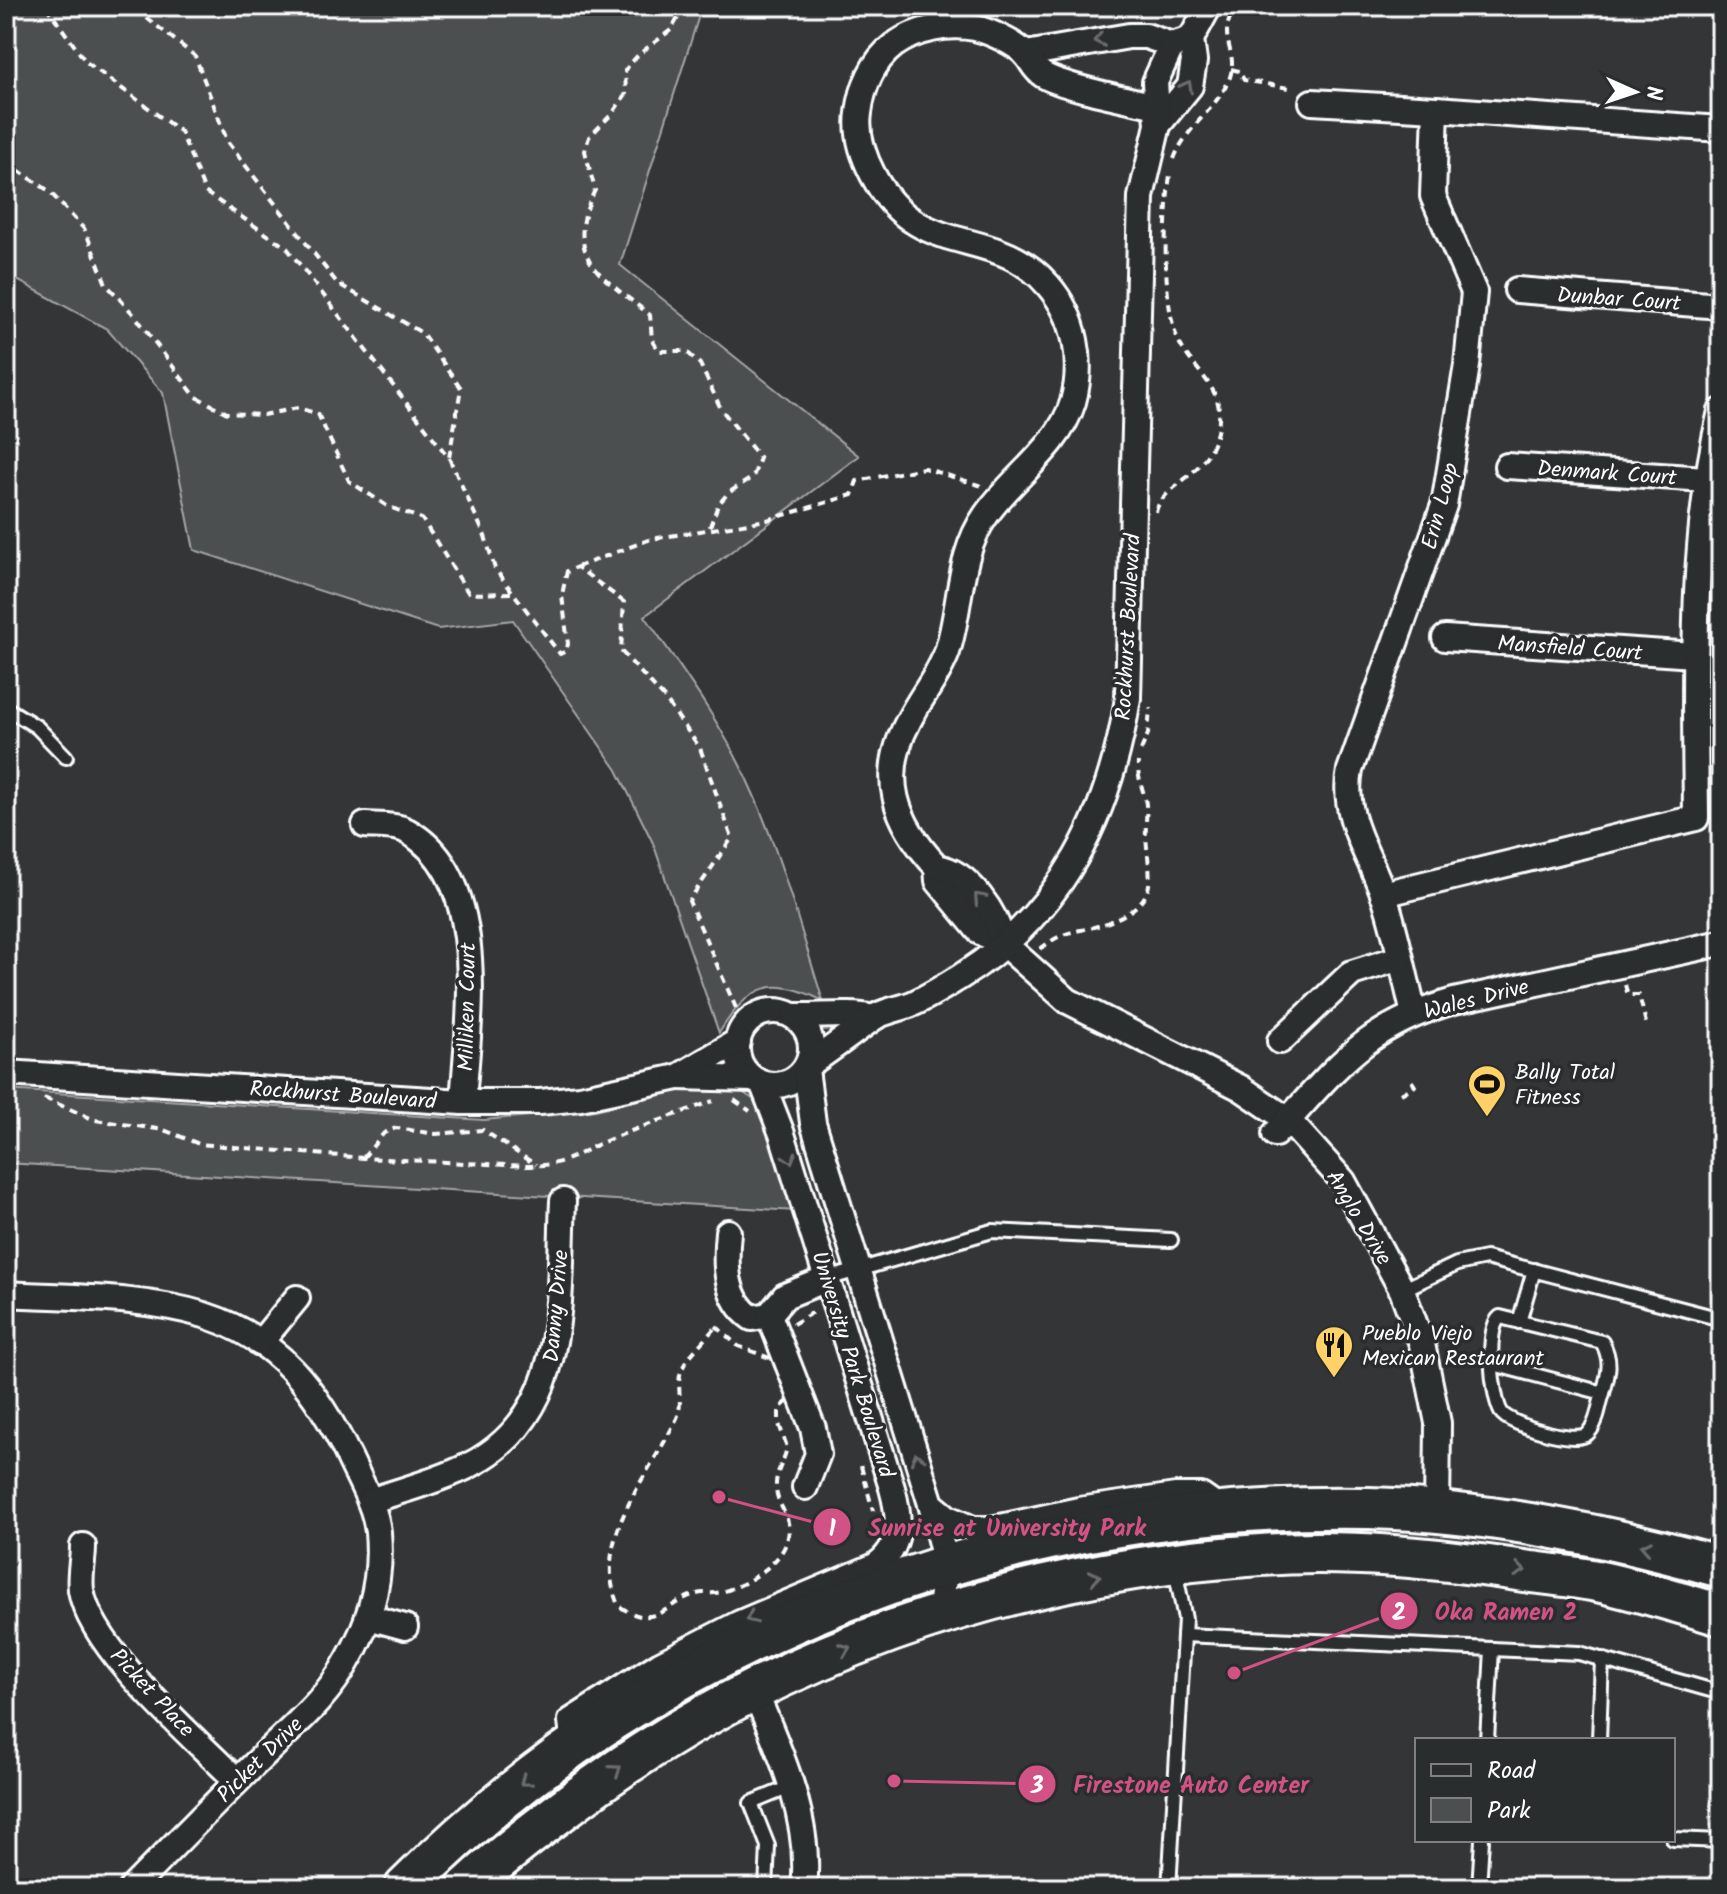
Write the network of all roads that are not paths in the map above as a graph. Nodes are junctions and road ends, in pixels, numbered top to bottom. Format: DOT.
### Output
graph roads {
  1 [pos="1209,6"];
  2 [pos="1182,42"];
  3 [pos="1026,54"];
  4 [pos="1312,102"];
  5 [pos="1436,109"];
  6 [pos="1157,116"];
  7 [pos="1721,129"];
  8 [pos="1517,290"];
  9 [pos="1721,306"];
  10 [pos="1721,411"];
  11 [pos="1507,466"];
  12 [pos="1706,479"];
  13 [pos="1445,638"];
  14 [pos="1694,655"];
  15 [pos="6,708"];
  16 [pos="66,757"];
  17 [pos="1708,816"];
  18 [pos="365,825"];
  19 [pos="1383,894"];
  20 [pos="1721,943"];
  21 [pos="1004,944"];
  22 [pos="1400,958"];
  23 [pos="1414,1014"];
  24 [pos="794,1016"];
  25 [pos="873,1018"];
  26 [pos="738,1041"];
  27 [pos="1280,1041"];
  28 [pos="807,1067"];
  29 [pos="6,1073"];
  30 [pos="678,1077"];
  31 [pos="758,1082"];
  32 [pos="463,1102"];
  33 [pos="1281,1127"];
  34 [pos="563,1201"];
  35 [pos="728,1232"];
  36 [pos="1171,1240"];
  37 [pos="859,1270"];
  38 [pos="1534,1270"];
  39 [pos="827,1279"];
  40 [pos="1402,1290"];
  41 [pos="6,1294"];
  42 [pos="297,1298"];
  43 [pos="1721,1319"];
  44 [pos="779,1320"];
  45 [pos="1519,1322"];
  46 [pos="260,1343"];
  47 [pos="1493,1364"];
  48 [pos="1603,1393"];
  49 [pos="805,1487"];
  50 [pos="370,1501"];
  51 [pos="931,1504"];
  52 [pos="1225,1513"];
  53 [pos="1437,1514"];
  54 [pos="1505,1520"];
  55 [pos="83,1546"];
  56 [pos="1173,1563"];
  57 [pos="946,1564"];
  58 [pos="1721,1567"];
  59 [pos="939,1615"];
  60 [pos="1721,1615"];
  61 [pos="368,1617"];
  62 [pos="405,1627"];
  63 [pos="1184,1635"];
  64 [pos="1492,1649"];
  65 [pos="1602,1659"];
  66 [pos="754,1690"];
  67 [pos="1721,1693"];
  68 [pos="1487,1738"];
  69 [pos="1599,1738"];
  70 [pos="574,1744"];
  71 [pos="237,1781"];
  72 [pos="790,1787"];
  73 [pos="1675,1839"];
  74 [pos="1721,1841"];
  75 [pos="1482,1842"];
  76 [pos="132,1888"];
  77 [pos="405,1888"];
  78 [pos="467,1888"];
  79 [pos="766,1888"];
  80 [pos="804,1888"];
  81 [pos="1169,1888"];
  82 [pos="1479,1888"];
  1 -- 2 [label="street, Rockhurst Boulevard"];
  2 -- 3 [label="street, one-way"];
  2 -- 6 [label="street, Rockhurst Boulevard"];
  6 -- 2 [label="street, Rockhurst Boulevard, one-way"];
  3 -- 6 [label="street"];
  3 -- 21 [label="street"];
  4 -- 5 [label="street"];
  5 -- 7 [label="street"];
  5 -- 19 [label="street, Erin Loop"];
  6 -- 21 [label="street, Rockhurst Boulevard"];
  8 -- 9 [label="street, Dunbar Court"];
  10 -- 12 [label="street"];
  11 -- 12 [label="street, Denmark Court"];
  12 -- 14 [label="street"];
  13 -- 14 [label="street, Mansfield Court"];
  14 -- 17 [label="street"];
  15 -- 16 [label="lane"];
  17 -- 19 [label="street"];
  18 -- 32 [label="street, Milliken Court"];
  19 -- 22 [label="street, Erin Loop"];
  20 -- 23 [label="street, Wales Drive"];
  21 -- 25 [label="street, Rockhurst Boulevard"];
  21 -- 33 [label="street, Anglo Drive"];
  22 -- 23 [label="street, Erin Loop"];
  22 -- 27 [label="street"];
  23 -- 33 [label="street, Wales Drive"];
  24 -- 25 [label="street, Rockhurst Boulevard"];
  24 -- 26 [label="street"];
  24 -- 28 [label="street"];
  25 -- 28 [label="street, Rockhurst Boulevard"];
  26 -- 30 [label="street, Rockhurst Boulevard"];
  26 -- 31 [label="street"];
  28 -- 31 [label="street"];
  28 -- 37 [label="street, University Park Boulevard"];
  29 -- 32 [label="street, Rockhurst Boulevard"];
  30 -- 31 [label="street, Rockhurst Boulevard"];
  30 -- 32 [label="street, Rockhurst Boulevard"];
  31 -- 39 [label="street, University Park Boulevard, one-way"];
  33 -- 40 [label="street, Anglo Drive"];
  34 -- 50 [label="street, Danny Drive"];
  35 -- 44 [label="street"];
  36 -- 37 [label="lane"];
  37 -- 39 [label="lane"];
  51 -- 37 [label="street, University Park Boulevard, one-way"];
  38 -- 40 [label="lane"];
  38 -- 43 [label="lane"];
  38 -- 45 [label="lane"];
  39 -- 44 [label="street"];
  39 -- 70 [label="street, University Park Boulevard, one-way"];
  40 -- 53 [label="street, Anglo Drive"];
  41 -- 46 [label="street, Picket Drive"];
  42 -- 46 [label="street"];
  44 -- 49 [label="street"];
  45 -- 47 [label="lane"];
  45 -- 48 [label="lane"];
  46 -- 50 [label="street, Picket Drive"];
  47 -- 48 [label="lane"];
  47 -- 48 [label="lane"];
  50 -- 61 [label="street, Picket Drive"];
  51 -- 52 [label="street"];
  51 -- 57 [label="street, University Park Boulevard"];
  52 -- 53 [label="highway"];
  52 -- 57 [label="highway"];
  53 -- 54 [label="highway"];
  54 -- 56 [label="highway"];
  58 -- 54 [label="highway, one-way"];
  55 -- 71 [label="street, Picket Place"];
  59 -- 56 [label="highway, one-way"];
  56 -- 60 [label="highway, one-way"];
  56 -- 63 [label="lane"];
  57 -- 59 [label="street, University Park Boulevard"];
  57 -- 70 [label="highway"];
  66 -- 59 [label="highway, one-way"];
  61 -- 62 [label="street"];
  61 -- 71 [label="street, Picket Drive"];
  63 -- 64 [label="lane"];
  63 -- 81 [label="lane"];
  64 -- 65 [label="lane"];
  64 -- 68 [label="lane"];
  65 -- 67 [label="lane"];
  65 -- 69 [label="lane"];
  66 -- 72 [label="street"];
  78 -- 66 [label="highway, one-way"];
  70 -- 77 [label="highway, one-way"];
  71 -- 76 [label="street, Picket Drive"];
  72 -- 79 [label="lane"];
  72 -- 80 [label="street"];
  73 -- 74 [label="lane"];
  75 -- 82 [label="lane"];
}
